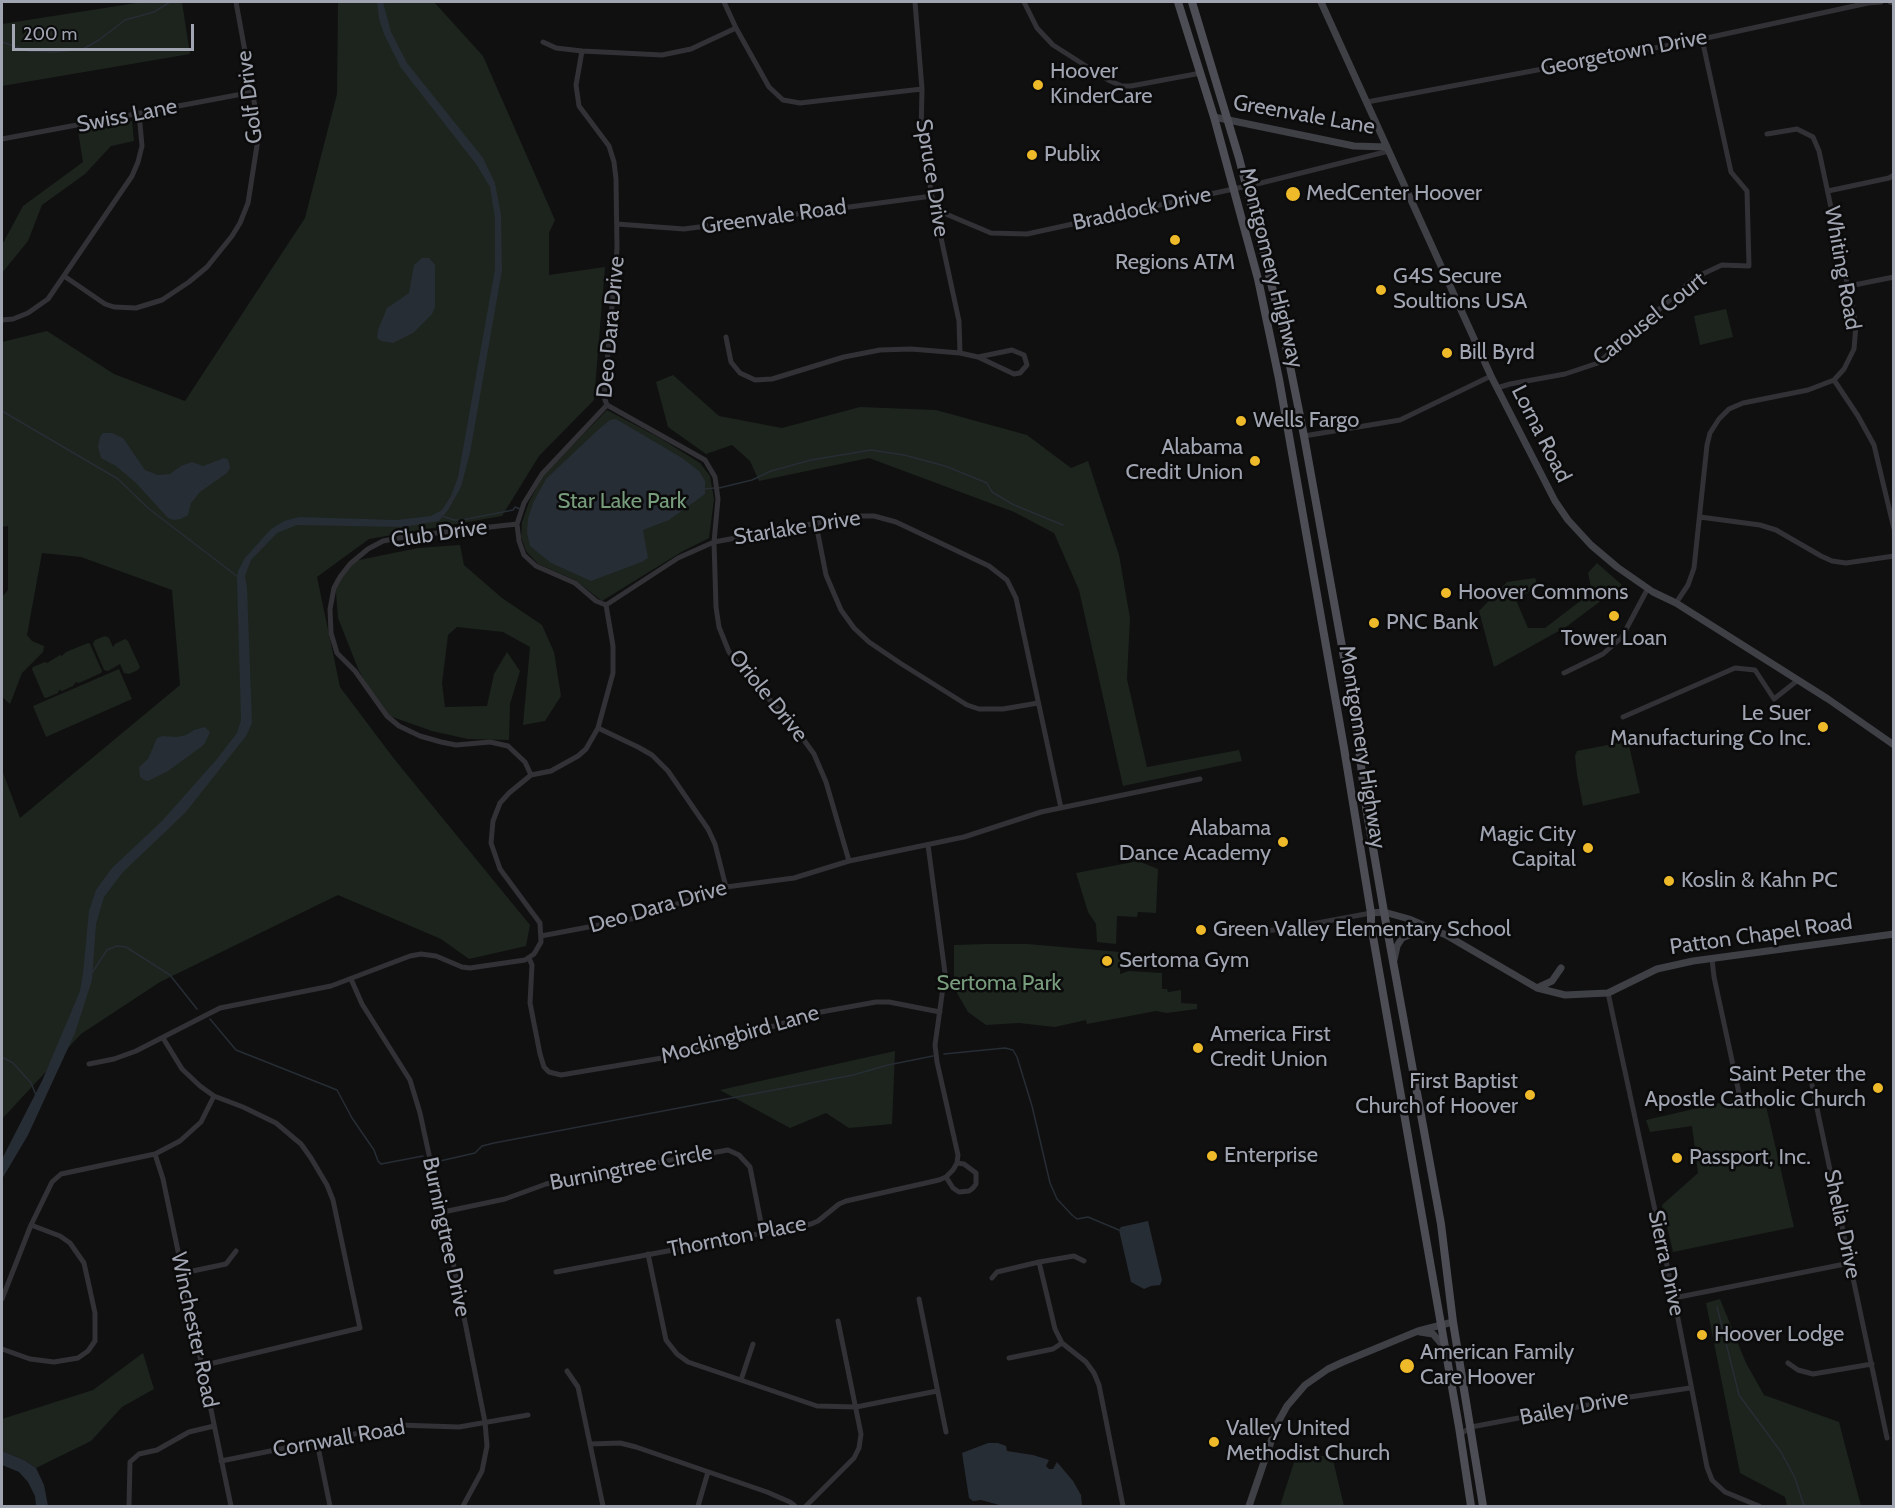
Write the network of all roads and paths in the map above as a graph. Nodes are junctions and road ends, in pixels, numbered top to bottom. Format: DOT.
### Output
graph roads {
  1 [pos="236,2"];
  2 [pos="724,2"];
  3 [pos="915,2"];
  4 [pos="1024,2"];
  5 [pos="1178,2"];
  6 [pos="1192,2"];
  7 [pos="1321,2"];
  8 [pos="1881,2"];
  9 [pos="736,28"];
  10 [pos="1702,39"];
  11 [pos="543,42"];
  12 [pos="582,51"];
  13 [pos="1201,73"];
  14 [pos="922,89"];
  15 [pos="253,92"];
  16 [pos="1367,102"];
  17 [pos="139,113"];
  18 [pos="1214,117"];
  19 [pos="1228,120"];
  20 [pos="1767,134"];
  21 [pos="2,139"];
  22 [pos="1388,149"];
  23 [pos="1352,160"];
  24 [pos="1893,175"];
  25 [pos="1246,186"];
  26 [pos="1233,188"];
  27 [pos="1828,191"];
  28 [pos="932,196"];
  29 [pos="934,209"];
  30 [pos="617,224"];
  31 [pos="64,276"];
  32 [pos="1893,277"];
  33 [pos="1849,286"];
  34 [pos="2,320"];
  35 [pos="726,337"];
  36 [pos="960,353"];
  37 [pos="978,357"];
  38 [pos="1491,376"];
  39 [pos="1833,380"];
  40 [pos="1497,388"];
  41 [pos="607,405"];
  42 [pos="1304,436"];
  43 [pos="1700,518"];
  44 [pos="517,524"];
  45 [pos="816,524"];
  46 [pos="1893,529"];
  47 [pos="714,542"];
  48 [pos="1893,556"];
  49 [pos="1647,588"];
  50 [pos="1676,603"];
  51 [pos="606,605"];
  52 [pos="1564,673"];
  53 [pos="1798,680"];
  54 [pos="1038,703"];
  55 [pos="1623,717"];
  56 [pos="598,728"];
  57 [pos="1893,745"];
  58 [pos="531,775"];
  59 [pos="1200,779"];
  60 [pos="1061,808"];
  61 [pos="928,845"];
  62 [pos="849,861"];
  63 [pos="726,887"];
  64 [pos="1384,912"];
  65 [pos="1371,913"];
  66 [pos="1433,930"];
  67 [pos="1246,934"];
  68 [pos="1893,934"];
  69 [pos="541,936"];
  70 [pos="530,958"];
  71 [pos="1712,959"];
  72 [pos="1394,963"];
  73 [pos="1561,968"];
  74 [pos="351,979"];
  75 [pos="1537,988"];
  76 [pos="1608,993"];
  77 [pos="940,1012"];
  78 [pos="163,1038"];
  79 [pos="89,1064"];
  80 [pos="1812,1085"];
  81 [pos="1739,1093"];
  82 [pos="214,1096"];
  83 [pos="155,1154"];
  84 [pos="957,1163"];
  85 [pos="946,1177"];
  86 [pos="443,1212"];
  87 [pos="31,1226"];
  88 [pos="763,1233"];
  89 [pos="236,1251"];
  90 [pos="648,1254"];
  91 [pos="1084,1261"];
  92 [pos="1039,1262"];
  93 [pos="1850,1263"];
  94 [pos="556,1272"];
  95 [pos="183,1273"];
  96 [pos="992,1278"];
  97 [pos="1674,1298"];
  98 [pos="2,1299"];
  99 [pos="919,1299"];
  100 [pos="838,1321"];
  101 [pos="1453,1322"];
  102 [pos="1441,1324"];
  103 [pos="1418,1332"];
  104 [pos="1062,1342"];
  105 [pos="753,1344"];
  106 [pos="2,1348"];
  107 [pos="1445,1348"];
  108 [pos="1009,1358"];
  109 [pos="1788,1363"];
  110 [pos="1872,1364"];
  111 [pos="201,1366"];
  112 [pos="567,1371"];
  113 [pos="741,1380"];
  114 [pos="1690,1388"];
  115 [pos="937,1391"];
  116 [pos="855,1407"];
  117 [pos="528,1415"];
  118 [pos="485,1422"];
  119 [pos="214,1426"];
  120 [pos="1471,1427"];
  121 [pos="946,1432"];
  122 [pos="1461,1434"];
  123 [pos="1887,1438"];
  124 [pos="317,1442"];
  125 [pos="590,1444"];
  126 [pos="221,1461"];
  127 [pos="708,1472"];
  128 [pos="129,1506"];
  129 [pos="231,1506"];
  130 [pos="330,1506"];
  131 [pos="463,1506"];
  132 [pos="603,1506"];
  133 [pos="698,1506"];
  134 [pos="795,1506"];
  135 [pos="806,1506"];
  136 [pos="1124,1506"];
  137 [pos="1249,1506"];
  138 [pos="1471,1506"];
  139 [pos="1482,1506"];
  140 [pos="1759,1506"];
  1 -- 15 [label="street, Golf Drive"];
  2 -- 9 [label="street"];
  3 -- 14 [label="street, Spruce Drive"];
  4 -- 13 [label="street"];
  5 -- 13 [label="main road, Montgomery Highway"];
  6 -- 19 [label="main road, Montgomery Highway"];
  7 -- 16 [label="street, Lorna Road"];
  8 -- 10 [label="street, Georgetown Drive"];
  9 -- 12 [label="street"];
  9 -- 14 [label="street"];
  10 -- 16 [label="street, Georgetown Drive"];
  10 -- 40 [label="street, Carousel Court"];
  11 -- 12 [label="street"];
  12 -- 30 [label="street, Deo Dara Drive"];
  13 -- 18 [label="main road, Montgomery Highway"];
  14 -- 28 [label="street, Spruce Drive"];
  15 -- 17 [label="street, Swiss Lane"];
  15 -- 31 [label="street, Golf Drive"];
  16 -- 22 [label="street, Lorna Road"];
  17 -- 21 [label="street, Swiss Lane"];
  17 -- 31 [label="street"];
  18 -- 19 [label="street, Greenvale Lane"];
  18 -- 26 [label="main road, Montgomery Highway"];
  19 -- 22 [label="street, Greenvale Lane"];
  19 -- 25 [label="main road, Montgomery Highway"];
  20 -- 27 [label="street, Whiting Road"];
  22 -- 23 [label="street, Greenvale Lane"];
  22 -- 38 [label="street, Lorna Road"];
  23 -- 25 [label="street, Braddock Drive"];
  24 -- 27 [label="street"];
  25 -- 26 [label="street, Braddock Drive"];
  25 -- 42 [label="main road, Montgomery Highway"];
  26 -- 29 [label="street, Braddock Drive"];
  26 -- 65 [label="main road, Montgomery Highway"];
  27 -- 33 [label="street, Whiting Road"];
  28 -- 29 [label="street, Spruce Drive"];
  28 -- 30 [label="street, Greenvale Road"];
  29 -- 36 [label="street, Spruce Drive"];
  30 -- 41 [label="street, Deo Dara Drive"];
  31 -- 34 [label="street"];
  32 -- 33 [label="street"];
  33 -- 39 [label="street, Whiting Road"];
  35 -- 36 [label="street"];
  36 -- 37 [label="street"];
  37 -- 37 [label="street"];
  38 -- 40 [label="street, Lorna Road"];
  38 -- 42 [label="street"];
  39 -- 43 [label="street"];
  39 -- 46 [label="street"];
  40 -- 49 [label="street, Lorna Road"];
  41 -- 44 [label="street, Deo Dara Drive"];
  41 -- 47 [label="street, Oriole Drive"];
  42 -- 64 [label="main road, Montgomery Highway"];
  43 -- 48 [label="street"];
  43 -- 50 [label="street"];
  44 -- 51 [label="street"];
  44 -- 58 [label="street, Club Drive"];
  45 -- 47 [label="street, Starlake Drive"];
  45 -- 54 [label="street"];
  45 -- 54 [label="street, Starlake Drive"];
  47 -- 51 [label="street, Starlake Drive"];
  47 -- 62 [label="street, Oriole Drive"];
  49 -- 50 [label="street, Lorna Road"];
  49 -- 52 [label="street"];
  50 -- 53 [label="street, Lorna Road"];
  51 -- 56 [label="street"];
  53 -- 55 [label="street"];
  53 -- 57 [label="street, Lorna Road"];
  54 -- 60 [label="street, Starlake Drive"];
  56 -- 58 [label="street"];
  56 -- 63 [label="street"];
  58 -- 69 [label="street"];
  59 -- 60 [label="street, Deo Dara Drive"];
  60 -- 61 [label="street, Deo Dara Drive"];
  61 -- 62 [label="street, Deo Dara Drive"];
  61 -- 77 [label="street"];
  62 -- 63 [label="street, Deo Dara Drive"];
  63 -- 69 [label="street, Deo Dara Drive"];
  64 -- 65 [label="street, Patton Chapel Road"];
  64 -- 66 [label="street, Patton Chapel Road"];
  64 -- 72 [label="main road, Montgomery Highway"];
  65 -- 67 [label="street"];
  65 -- 102 [label="main road, Montgomery Highway"];
  66 -- 72 [label="street"];
  66 -- 75 [label="street, Patton Chapel Road"];
  68 -- 71 [label="street, Patton Chapel Road"];
  69 -- 70 [label="street"];
  70 -- 74 [label="street"];
  70 -- 77 [label="street, Mockingbird Lane"];
  71 -- 76 [label="street, Patton Chapel Road"];
  71 -- 81 [label="street"];
  72 -- 101 [label="main road, Montgomery Highway"];
  73 -- 75 [label="street"];
  74 -- 78 [label="street"];
  74 -- 86 [label="street, Burningtree Drive"];
  75 -- 76 [label="street, Patton Chapel Road"];
  76 -- 97 [label="street, Sierra Drive"];
  77 -- 84 [label="street"];
  78 -- 79 [label="street"];
  78 -- 82 [label="street"];
  80 -- 93 [label="street, Shelia Drive"];
  82 -- 83 [label="street"];
  82 -- 111 [label="street"];
  83 -- 87 [label="street"];
  83 -- 95 [label="street, Winchester Road"];
  84 -- 85 [label="street"];
  84 -- 85 [label="street"];
  85 -- 88 [label="street, Thornton Place"];
  86 -- 88 [label="street, Burningtree Circle"];
  86 -- 118 [label="street, Burningtree Drive"];
  87 -- 98 [label="street"];
  87 -- 106 [label="street"];
  88 -- 90 [label="street, Thornton Place"];
  89 -- 95 [label="street"];
  90 -- 94 [label="street, Thornton Place"];
  90 -- 113 [label="street"];
  91 -- 92 [label="street"];
  92 -- 96 [label="street"];
  92 -- 104 [label="street"];
  93 -- 97 [label="street"];
  93 -- 110 [label="street, Shelia Drive"];
  95 -- 111 [label="street, Winchester Road"];
  97 -- 114 [label="street, Sierra Drive"];
  99 -- 115 [label="street"];
  100 -- 116 [label="street"];
  101 -- 102 [label="street"];
  101 -- 120 [label="main road, Montgomery Highway"];
  102 -- 103 [label="street"];
  102 -- 107 [label="main road, Montgomery Highway"];
  103 -- 107 [label="street"];
  103 -- 137 [label="street"];
  104 -- 108 [label="street"];
  104 -- 136 [label="street"];
  105 -- 113 [label="street"];
  107 -- 122 [label="main road, Montgomery Highway"];
  109 -- 110 [label="street"];
  110 -- 123 [label="street, Shelia Drive"];
  111 -- 119 [label="street, Winchester Road"];
  112 -- 125 [label="street"];
  113 -- 116 [label="street"];
  114 -- 120 [label="street, Bailey Drive"];
  114 -- 140 [label="street, Sierra Drive"];
  115 -- 116 [label="street"];
  115 -- 121 [label="street"];
  116 -- 135 [label="street"];
  117 -- 118 [label="street, Cornwall Road"];
  118 -- 124 [label="street, Cornwall Road"];
  118 -- 131 [label="street, Burningtree Drive"];
  119 -- 126 [label="street, Winchester Road"];
  119 -- 128 [label="street"];
  120 -- 122 [label="street, Bailey Drive"];
  120 -- 139 [label="main road, Montgomery Highway"];
  122 -- 138 [label="main road, Montgomery Highway"];
  124 -- 126 [label="street, Cornwall Road"];
  124 -- 130 [label="street"];
  125 -- 127 [label="street"];
  125 -- 132 [label="street"];
  126 -- 129 [label="street, Winchester Road"];
  127 -- 133 [label="street"];
  127 -- 134 [label="street"];
}
